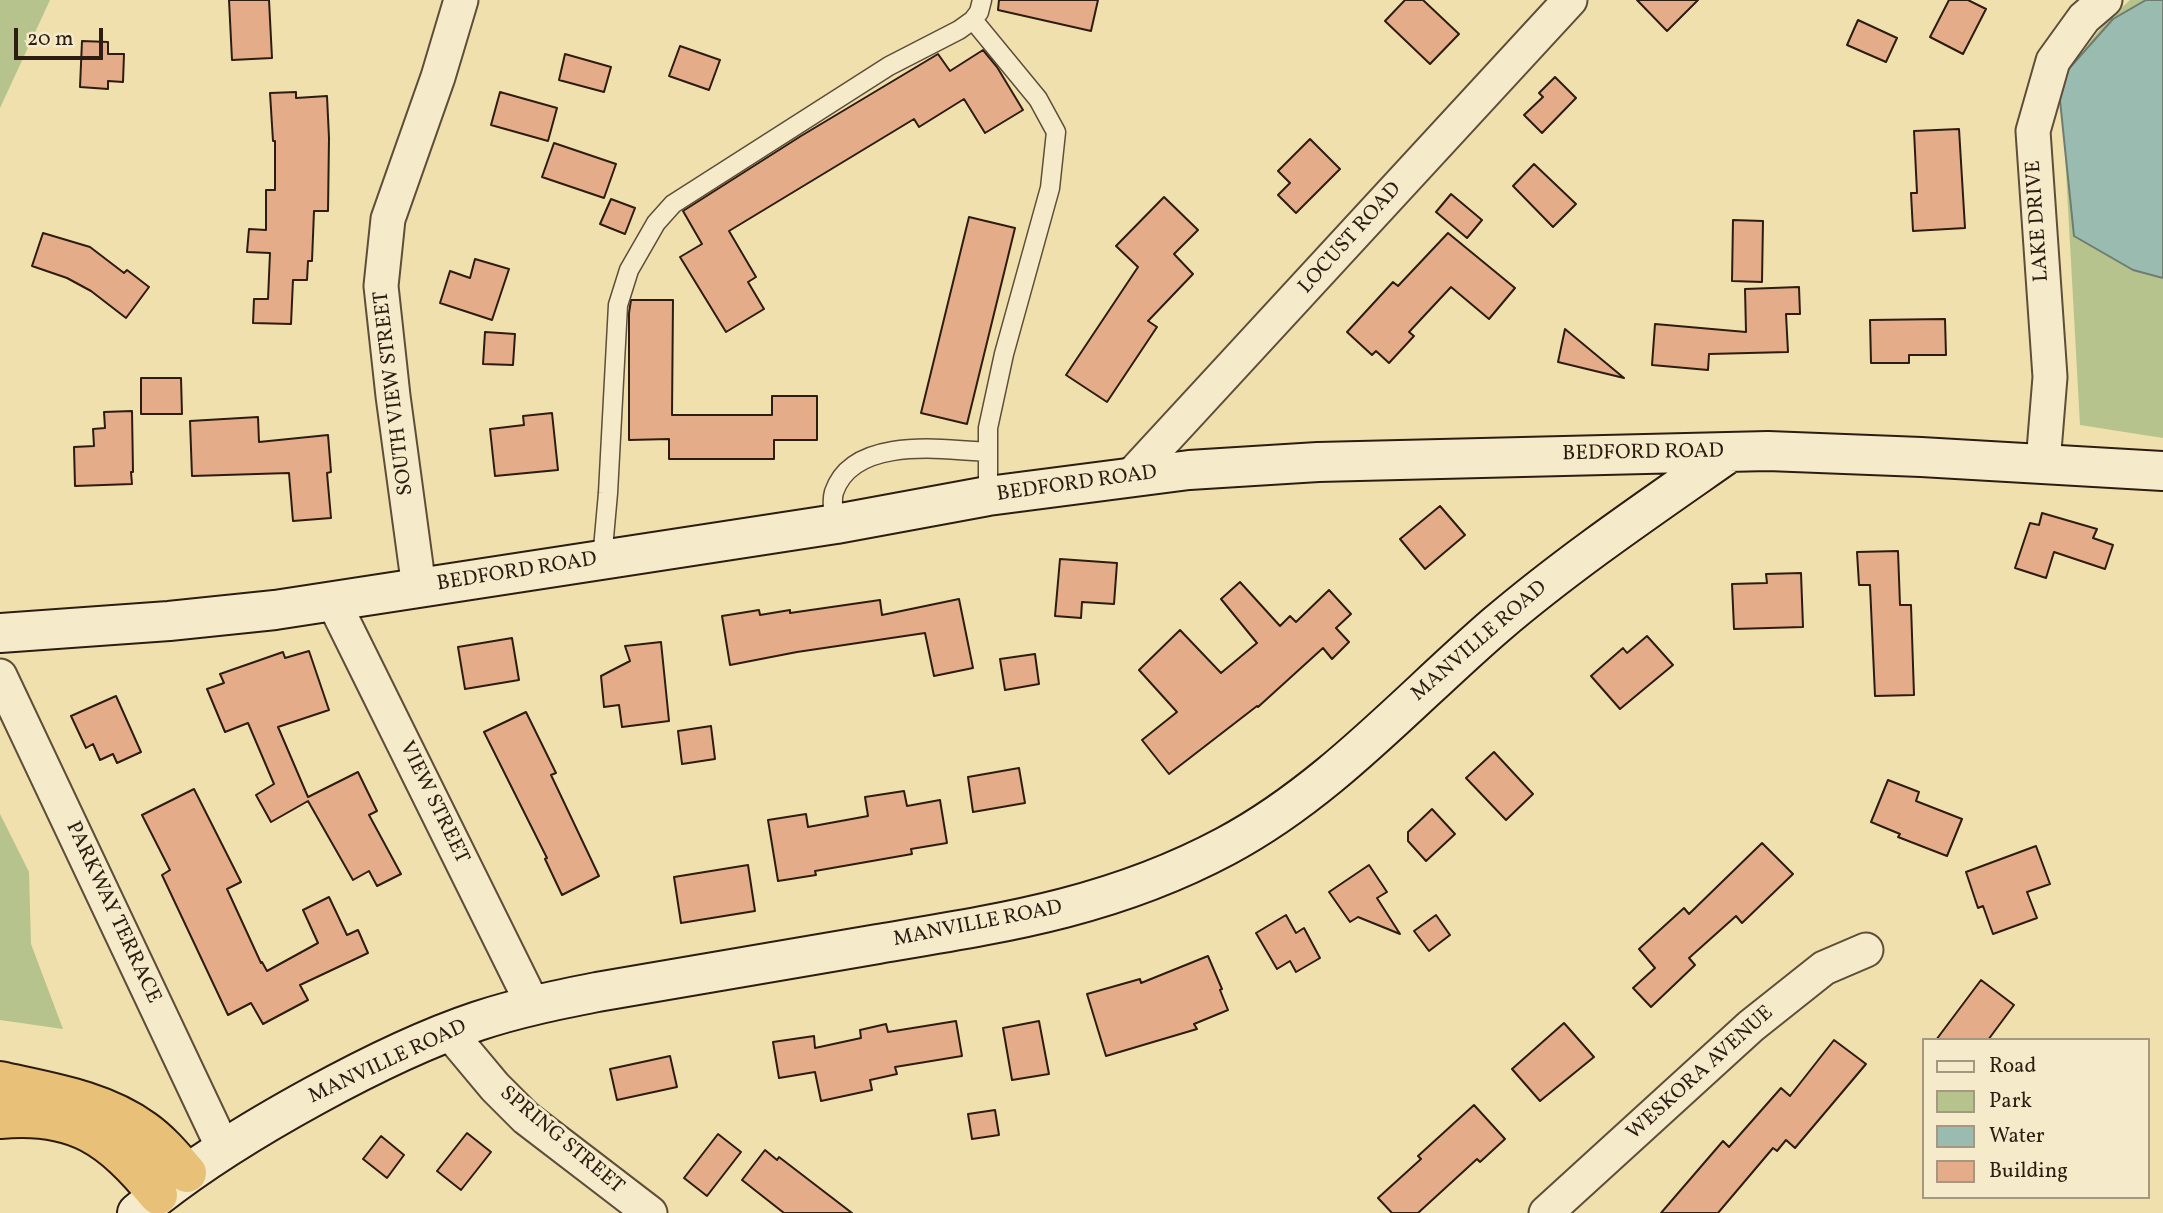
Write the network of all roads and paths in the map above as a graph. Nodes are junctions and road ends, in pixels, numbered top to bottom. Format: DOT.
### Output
graph roads {
  1 [pos="461,0"];
  2 [pos="982,0"];
  3 [pos="2105,0"];
  4 [pos="1561,3"];
  5 [pos="973,20"];
  6 [pos="987,452"];
  7 [pos="1730,452"];
  8 [pos="2043,463"];
  9 [pos="2163,471"];
  10 [pos="1130,477"];
  11 [pos="988,496"];
  12 [pos="836,524"];
  13 [pos="602,560"];
  14 [pos="419,587"];
  15 [pos="333,601"];
  16 [pos="0,633"];
  17 [pos="0,676"];
  18 [pos="1866,950"];
  19 [pos="533,1005"];
  20 [pos="449,1031"];
  21 [pos="0,1081"];
  22 [pos="0,1119"];
  23 [pos="223,1150"];
  24 [pos="161,1194"];
  25 [pos="650,1213"];
  26 [pos="1546,1213"];
  1 -- 14 [label="street, SOUTH VIEW STREET"];
  2 -- 5 [label="lane"];
  3 -- 8 [label="street, LAKE DRIVE"];
  4 -- 10 [label="street, LOCUST ROAD"];
  5 -- 6 [label="lane"];
  5 -- 13 [label="lane"];
  6 -- 11 [label="lane"];
  6 -- 12 [label="lane"];
  7 -- 8 [label="main road, BEDFORD ROAD"];
  7 -- 10 [label="main road, BEDFORD ROAD"];
  7 -- 19 [label="main road, MANVILLE ROAD"];
  8 -- 9 [label="main road, BEDFORD ROAD"];
  10 -- 11 [label="main road, BEDFORD ROAD"];
  11 -- 12 [label="main road, BEDFORD ROAD"];
  12 -- 13 [label="main road, BEDFORD ROAD"];
  13 -- 14 [label="main road, BEDFORD ROAD"];
  14 -- 15 [label="main road, BEDFORD ROAD"];
  15 -- 16 [label="main road, BEDFORD ROAD"];
  15 -- 19 [label="street, VIEW STREET"];
  17 -- 23 [label="street, PARKWAY TERRACE"];
  18 -- 26 [label="street, WESKORA AVENUE"];
  19 -- 20 [label="main road, MANVILLE ROAD"];
  20 -- 23 [label="main road, MANVILLE ROAD"];
  20 -- 25 [label="street, SPRING STREET"];
  21 -- 24 [label="highway"];
  22 -- 24 [label="highway"];
  23 -- 24 [label="main road, MANVILLE ROAD"];
}
